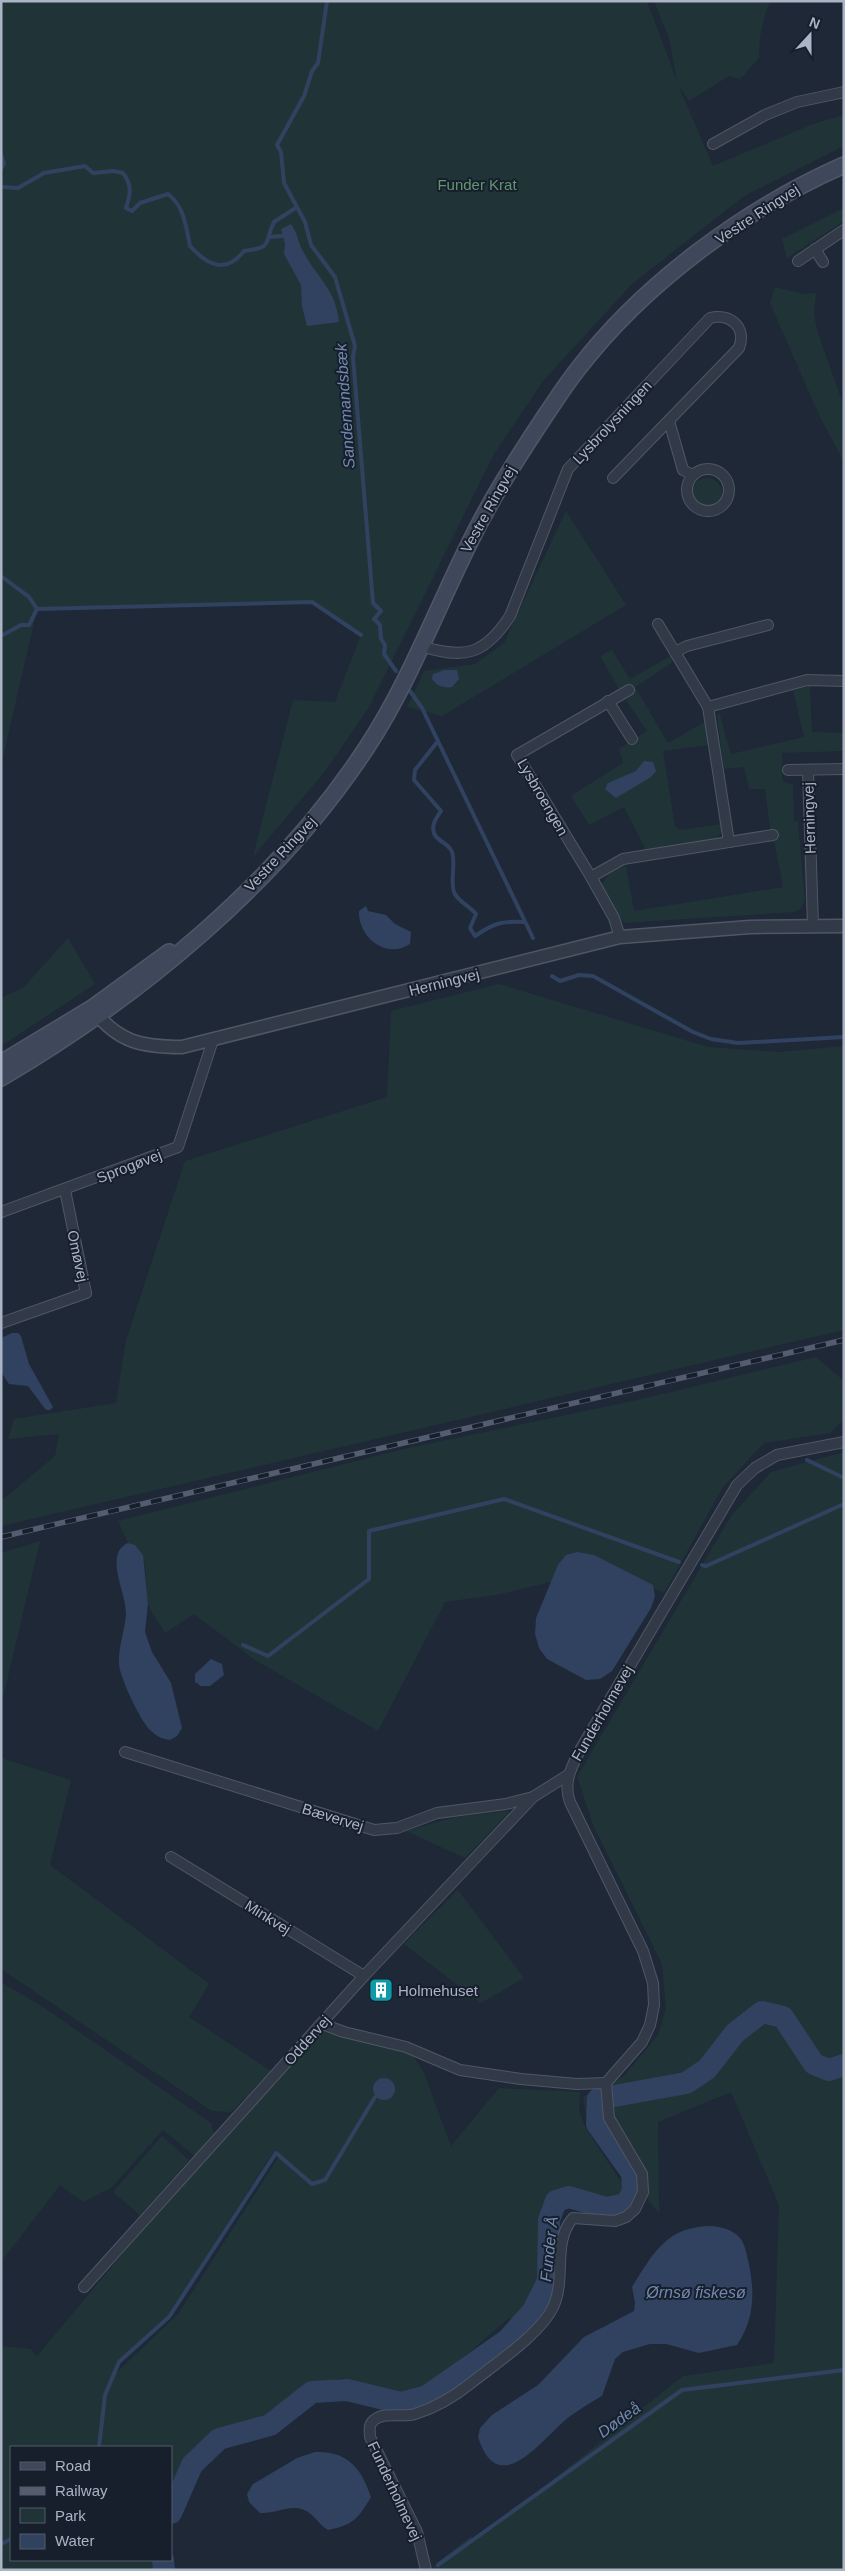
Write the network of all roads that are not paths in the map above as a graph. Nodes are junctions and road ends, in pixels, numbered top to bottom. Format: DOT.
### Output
graph roads {
  1 [pos="844,92"];
  2 [pos="713,144"];
  3 [pos="844,165"];
  4 [pos="844,230"];
  5 [pos="815,249"];
  6 [pos="798,261"];
  7 [pos="823,262"];
  8 [pos="669,421"];
  9 [pos="692,475"];
  10 [pos="613,478"];
  11 [pos="658,624"];
  12 [pos="768,625"];
  13 [pos="420,646"];
  14 [pos="675,652"];
  15 [pos="844,682"];
  16 [pos="629,690"];
  17 [pos="608,701"];
  18 [pos="708,707"];
  19 [pos="632,739"];
  20 [pos="844,769"];
  21 [pos="788,770"];
  22 [pos="808,770"];
  23 [pos="773,835"];
  24 [pos="730,842"];
  25 [pos="591,877"];
  26 [pos="813,926"];
  27 [pos="844,926"];
  28 [pos="620,937"];
  29 [pos="95,1012"];
  30 [pos="213,1040"];
  31 [pos="1,1063"];
  32 [pos="1,1078"];
  33 [pos="65,1190"];
  34 [pos="1,1212"];
  35 [pos="1,1323"];
  36 [pos="844,1442"];
  37 [pos="125,1752"];
  38 [pos="568,1774"];
  39 [pos="533,1797"];
  40 [pos="171,1857"];
  41 [pos="364,1976"];
  42 [pos="322,2024"];
  43 [pos="606,2083"];
  44 [pos="84,2287"];
  45 [pos="426,2570"];
  1 -- 2 [label="street"];
  3 -- 13 [label="main road, Vestre Ringvej"];
  4 -- 5 [label="street"];
  5 -- 6 [label="street"];
  5 -- 7 [label="street"];
  8 -- 9 [label="street"];
  8 -- 10 [label="street, Lysbrolysningen"];
  8 -- 13 [label="street, Lysbrolysningen"];
  9 -- 9 [label="street"];
  11 -- 14 [label="street"];
  12 -- 14 [label="street"];
  13 -- 29 [label="main road, Vestre Ringvej"];
  14 -- 18 [label="street"];
  15 -- 18 [label="street"];
  16 -- 17 [label="street, Lysbroengen"];
  17 -- 19 [label="street"];
  17 -- 25 [label="street, Lysbroengen"];
  18 -- 24 [label="street"];
  20 -- 22 [label="street, Herningvej"];
  21 -- 22 [label="street, Herningvej"];
  22 -- 26 [label="street, Herningvej"];
  23 -- 24 [label="street"];
  24 -- 25 [label="street"];
  25 -- 28 [label="street, Lysbroengen"];
  26 -- 27 [label="street, Herningvej"];
  26 -- 28 [label="street, Herningvej"];
  28 -- 30 [label="street, Herningvej"];
  29 -- 30 [label="street, Herningvej"];
  29 -- 31 [label="main road"];
  29 -- 32 [label="main road"];
  30 -- 33 [label="street, Sprogøvej"];
  33 -- 34 [label="street, Sprogøvej"];
  33 -- 35 [label="street, Omøvej"];
  36 -- 38 [label="street, Funderholmevej"];
  37 -- 39 [label="street, Bævervej"];
  38 -- 39 [label="street, Bævervej"];
  38 -- 43 [label="street, Funderholmevej"];
  39 -- 41 [label="street, Oddervej"];
  40 -- 41 [label="street, Minkvej"];
  41 -- 42 [label="street, Oddervej"];
  42 -- 43 [label="street"];
  42 -- 44 [label="street, Oddervej"];
  43 -- 45 [label="street, Funderholmevej"];
}
